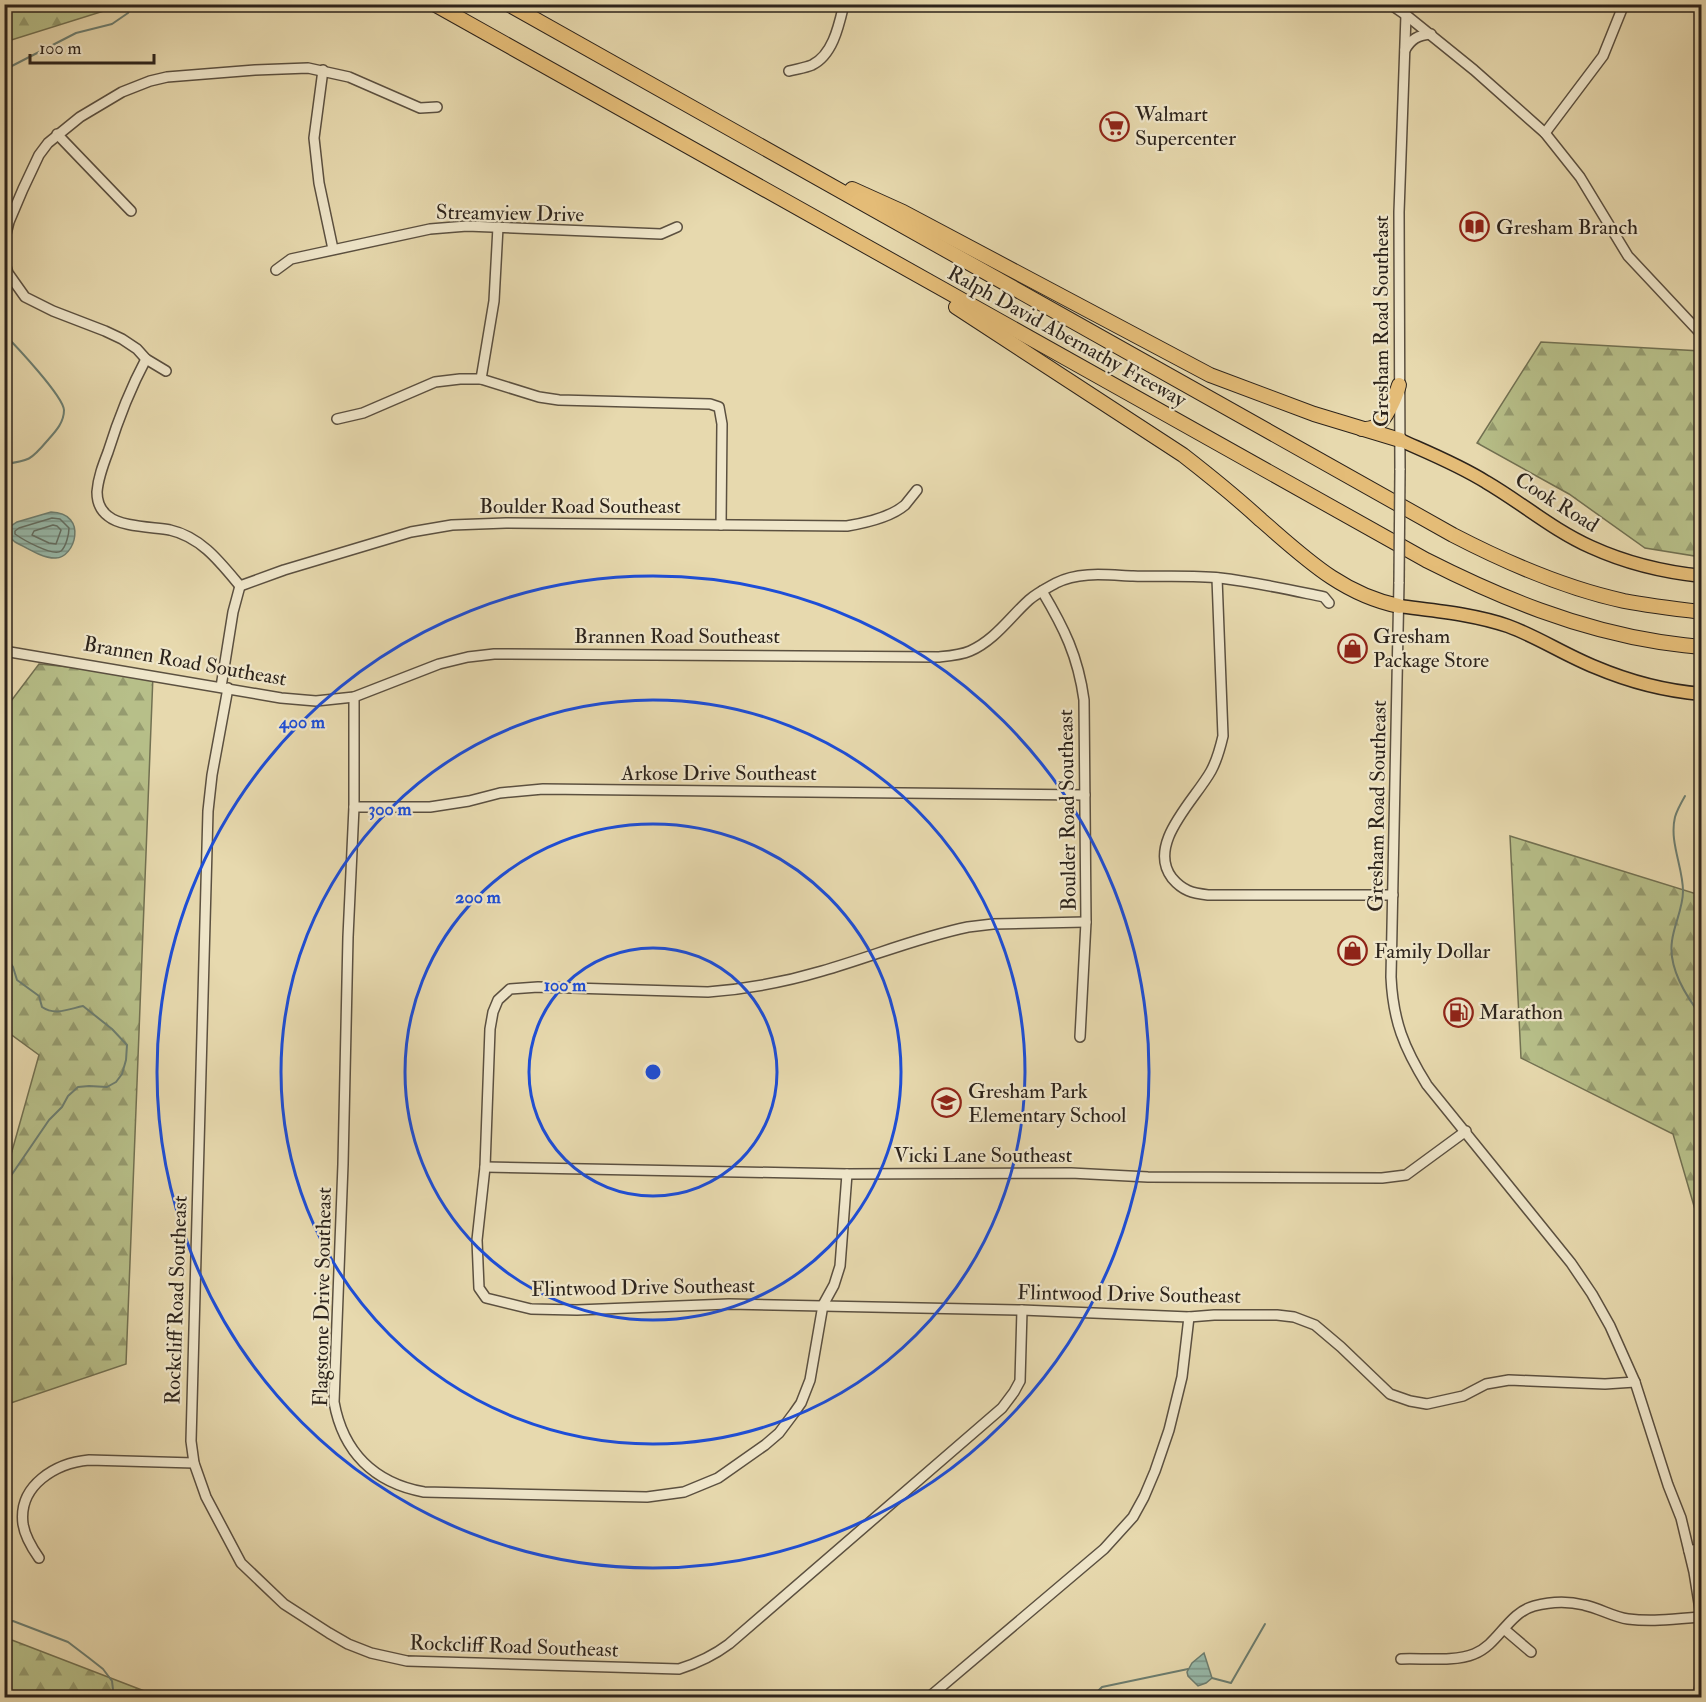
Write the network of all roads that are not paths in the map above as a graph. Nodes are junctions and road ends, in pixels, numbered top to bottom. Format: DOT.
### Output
graph roads {
  1 [pos="434,4"];
  2 [pos="508,4"];
  3 [pos="844,4"];
  4 [pos="1390,4"];
  5 [pos="1624,4"];
  6 [pos="1406,15"];
  7 [pos="1431,34"];
  8 [pos="1404,52"];
  9 [pos="323,70"];
  10 [pos="789,71"];
  11 [pos="437,107"];
  12 [pos="1545,133"];
  13 [pos="57,134"];
  14 [pos="770,151"];
  15 [pos="131,211"];
  16 [pos="498,227"];
  17 [pos="677,227"];
  18 [pos="835,230"];
  19 [pos="4,242"];
  20 [pos="333,249"];
  21 [pos="4,260"];
  22 [pos="276,270"];
  23 [pos="1701,335"];
  24 [pos="146,359"];
  25 [pos="166,371"];
  26 [pos="481,379"];
  27 [pos="1399,385"];
  28 [pos="337,419"];
  29 [pos="1362,429"];
  30 [pos="1400,440"];
  31 [pos="917,490"];
  32 [pos="721,525"];
  33 [pos="1701,576"];
  34 [pos="1217,578"];
  35 [pos="240,586"];
  36 [pos="1042,591"];
  37 [pos="1329,603"];
  38 [pos="1399,606"];
  39 [pos="1701,612"];
  40 [pos="1701,647"];
  41 [pos="4,651"];
  42 [pos="224,688"];
  43 [pos="1701,694"];
  44 [pos="354,697"];
  45 [pos="1085,795"];
  46 [pos="354,807"];
  47 [pos="1393,895"];
  48 [pos="1086,922"];
  49 [pos="1080,1037"];
  50 [pos="1466,1131"];
  51 [pos="485,1167"];
  52 [pos="847,1174"];
  53 [pos="823,1305"];
  54 [pos="1022,1310"];
  55 [pos="1189,1317"];
  56 [pos="1635,1382"];
  57 [pos="194,1463"];
  58 [pos="1701,1548"];
  59 [pos="1689,1551"];
  60 [pos="39,1558"];
  61 [pos="1701,1617"];
  62 [pos="1701,1622"];
  63 [pos="1504,1629"];
  64 [pos="1531,1652"];
  65 [pos="1401,1659"];
  66 [pos="1701,1674"];
  67 [pos="928,1698"];
  68 [pos="1698,1698"];
  1 -- 18 [label="highway, Ralph David Abernathy Freeway"];
  2 -- 14 [label="highway, Ralph David Abernathy Freeway"];
  3 -- 10 [label="street"];
  4 -- 6 [label="street"];
  5 -- 12 [label="street"];
  6 -- 7 [label="street"];
  6 -- 8 [label="street, Gresham Road Southeast"];
  7 -- 8 [label="street"];
  7 -- 12 [label="street"];
  8 -- 27 [label="street, Gresham Road Southeast"];
  9 -- 11 [label="street"];
  9 -- 13 [label="street"];
  9 -- 20 [label="street"];
  12 -- 23 [label="street"];
  13 -- 15 [label="street"];
  13 -- 19 [label="street"];
  14 -- 29 [label="highway"];
  14 -- 39 [label="highway, Ralph David Abernathy Freeway"];
  16 -- 17 [label="street, Streamview Drive"];
  16 -- 20 [label="street, Streamview Drive"];
  16 -- 26 [label="street"];
  18 -- 38 [label="highway"];
  18 -- 40 [label="highway, Ralph David Abernathy Freeway"];
  20 -- 22 [label="street, Streamview Drive"];
  21 -- 24 [label="street"];
  24 -- 25 [label="street"];
  24 -- 35 [label="street"];
  26 -- 28 [label="street"];
  26 -- 32 [label="street"];
  27 -- 29 [label="highway"];
  27 -- 30 [label="street, Gresham Road Southeast"];
  29 -- 30 [label="highway"];
  30 -- 33 [label="main road, Cook Road"];
  30 -- 38 [label="street, Gresham Road Southeast, bridge"];
  31 -- 32 [label="street, Boulder Road Southeast"];
  32 -- 35 [label="street, Boulder Road Southeast"];
  34 -- 36 [label="street, Brannen Road Southeast"];
  34 -- 37 [label="street, Brannen Road Southeast"];
  34 -- 47 [label="street"];
  35 -- 42 [label="street, Rockcliff Road Southeast"];
  36 -- 44 [label="street, Brannen Road Southeast"];
  36 -- 45 [label="street, Boulder Road Southeast"];
  38 -- 43 [label="main road"];
  38 -- 47 [label="street, Gresham Road Southeast"];
  41 -- 42 [label="street, Brannen Road Southeast"];
  42 -- 44 [label="street, Brannen Road Southeast"];
  42 -- 57 [label="street, Rockcliff Road Southeast"];
  44 -- 46 [label="street, Flagstone Drive Southeast"];
  45 -- 46 [label="street, Arkose Drive Southeast"];
  45 -- 48 [label="street, Boulder Road Southeast"];
  46 -- 53 [label="street, Flagstone Drive Southeast"];
  47 -- 50 [label="street, Gresham Road Southeast"];
  48 -- 49 [label="street, Boulder Road Southeast"];
  48 -- 51 [label="street, Flintwood Drive Southeast"];
  50 -- 52 [label="street, Vicki Lane Southeast"];
  50 -- 56 [label="street, Gresham Road Southeast"];
  51 -- 52 [label="street, Vicki Lane Southeast"];
  51 -- 53 [label="street, Flintwood Drive Southeast"];
  52 -- 53 [label="street, Flagstone Drive Southeast"];
  53 -- 54 [label="street, Flintwood Drive Southeast"];
  54 -- 55 [label="street, Flintwood Drive Southeast"];
  54 -- 57 [label="street, Rockcliff Road Southeast"];
  55 -- 56 [label="street, Flintwood Drive Southeast"];
  55 -- 67 [label="street"];
  56 -- 59 [label="street, Gresham Road Southeast"];
  57 -- 60 [label="street"];
  58 -- 59 [label="street"];
  59 -- 61 [label="street, Gresham Road Southeast"];
  61 -- 62 [label="street, Gresham Road Southeast"];
  61 -- 63 [label="street"];
  63 -- 64 [label="street"];
  63 -- 65 [label="street"];
  66 -- 68 [label="street"];
}
